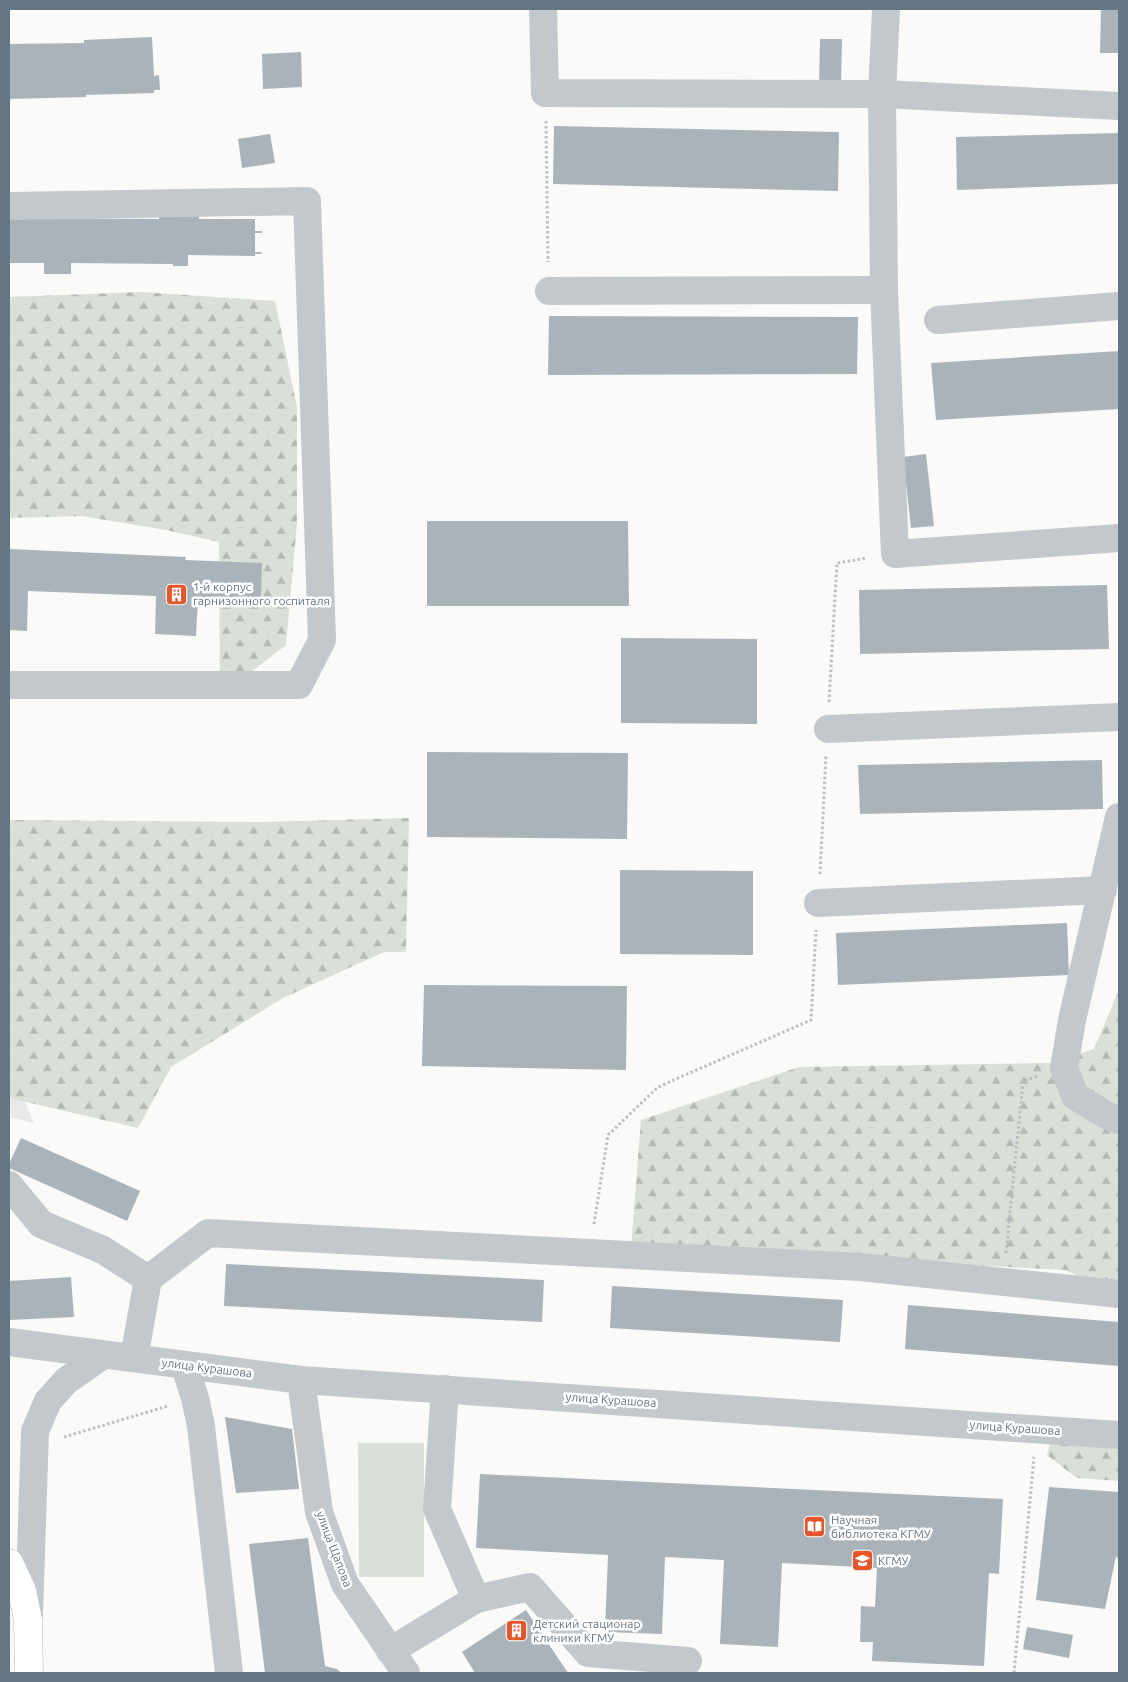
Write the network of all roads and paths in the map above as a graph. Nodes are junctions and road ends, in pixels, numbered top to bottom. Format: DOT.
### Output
graph roads {
  1 [pos="543,9"];
  2 [pos="886,9"];
  3 [pos="545,93"];
  4 [pos="882,94"];
  5 [pos="1119,106"];
  6 [pos="9,206"];
  7 [pos="549,290"];
  8 [pos="884,290"];
  9 [pos="1119,306"];
  10 [pos="938,320"];
  11 [pos="1119,538"];
  12 [pos="895,554"];
  13 [pos="9,685"];
  14 [pos="1119,717"];
  15 [pos="828,729"];
  16 [pos="1119,817"];
  17 [pos="1103,890"];
  18 [pos="818,903"];
  19 [pos="1064,1068"];
  20 [pos="1119,1120"];
  21 [pos="9,1185"];
  22 [pos="589,1252"];
  23 [pos="148,1279"];
  24 [pos="1004,1281"];
  25 [pos="1119,1294"];
  26 [pos="9,1342"];
  27 [pos="104,1355"];
  28 [pos="134,1358"];
  29 [pos="185,1366"];
  30 [pos="300,1380"];
  31 [pos="445,1389"];
  32 [pos="195,1398"];
  33 [pos="1036,1429"];
  34 [pos="1119,1435"];
  35 [pos="61,1438"];
  36 [pos="9,1563"];
  37 [pos="476,1599"];
  38 [pos="28,1620"];
  39 [pos="390,1650"];
  40 [pos="688,1661"];
  41 [pos="29,1673"];
  42 [pos="229,1673"];
  43 [pos="406,1673"];
  44 [pos="1014,1673"];
  1 -- 3 [label="street"];
  2 -- 4 [label="street"];
  3 -- 4 [label="street"];
  3 -- 7 [label="path"];
  4 -- 5 [label="street"];
  4 -- 8 [label="street"];
  6 -- 13 [label="street"];
  7 -- 8 [label="street"];
  8 -- 12 [label="street"];
  9 -- 10 [label="street"];
  11 -- 12 [label="street"];
  12 -- 15 [label="path"];
  14 -- 15 [label="street"];
  15 -- 18 [label="path"];
  16 -- 17 [label="street"];
  17 -- 18 [label="street"];
  17 -- 19 [label="street"];
  18 -- 22 [label="path"];
  19 -- 20 [label="street"];
  19 -- 24 [label="path"];
  21 -- 23 [label="street"];
  22 -- 23 [label="street"];
  22 -- 24 [label="street"];
  23 -- 28 [label="street"];
  24 -- 25 [label="street"];
  26 -- 27 [label="street, улица Курашова"];
  27 -- 28 [label="street, улица Курашова"];
  27 -- 38 [label="street"];
  28 -- 29 [label="street, улица Курашова"];
  29 -- 30 [label="street, улица Курашова"];
  29 -- 32 [label="street"];
  30 -- 31 [label="street, улица Курашова"];
  30 -- 39 [label="street, улица Щапова"];
  31 -- 33 [label="street, улица Курашова"];
  31 -- 37 [label="street"];
  32 -- 35 [label="path"];
  32 -- 42 [label="street"];
  33 -- 34 [label="street, улица Курашова"];
  33 -- 44 [label="path"];
  36 -- 38 [label="main road"];
  37 -- 39 [label="street"];
  37 -- 40 [label="street"];
  38 -- 41 [label="main road"];
  39 -- 43 [label="street, улица Щапова"];
}
